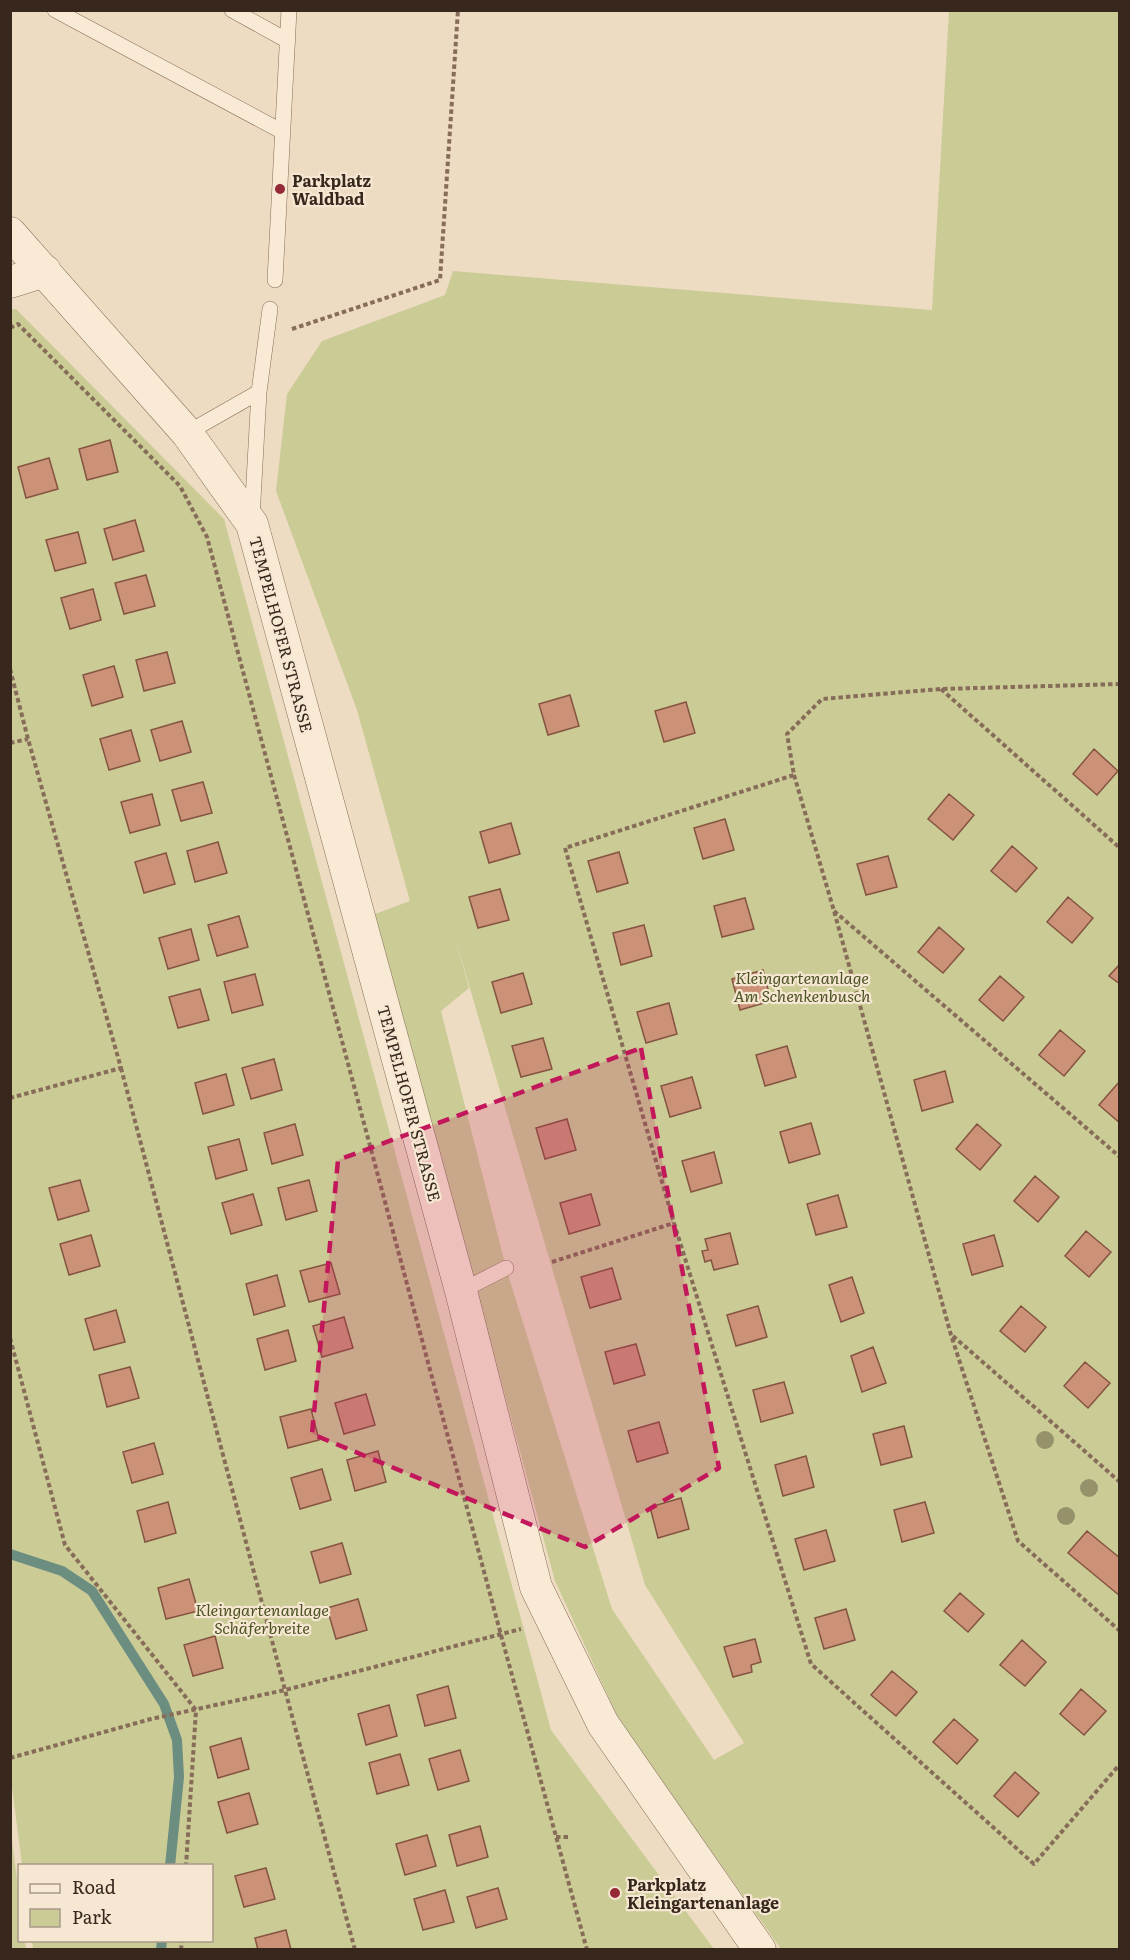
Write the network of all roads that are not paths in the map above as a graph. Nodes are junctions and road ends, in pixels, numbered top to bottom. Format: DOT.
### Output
graph roads {
  1 [pos="55,10"];
  2 [pos="232,10"];
  3 [pos="289,10"];
  4 [pos="288,41"];
  5 [pos="283,132"];
  6 [pos="10,233"];
  7 [pos="45,271"];
  8 [pos="275,280"];
  9 [pos="10,282"];
  10 [pos="270,309"];
  11 [pos="259,392"];
  12 [pos="187,433"];
  13 [pos="252,524"];
  14 [pos="506,1268"];
  15 [pos="461,1292"];
  16 [pos="760,1950"];
  1 -- 5 [label="lane"];
  2 -- 4 [label="lane"];
  3 -- 4 [label="lane"];
  4 -- 5 [label="lane"];
  5 -- 8 [label="lane"];
  6 -- 7 [label="street, TEMPELHOFER STRASSE"];
  7 -- 9 [label="street"];
  7 -- 12 [label="street, TEMPELHOFER STRASSE"];
  10 -- 11 [label="lane"];
  11 -- 12 [label="lane"];
  11 -- 13 [label="lane"];
  12 -- 13 [label="street, TEMPELHOFER STRASSE"];
  13 -- 15 [label="street, TEMPELHOFER STRASSE"];
  14 -- 15 [label="lane"];
  15 -- 16 [label="street, TEMPELHOFER STRASSE"];
}
